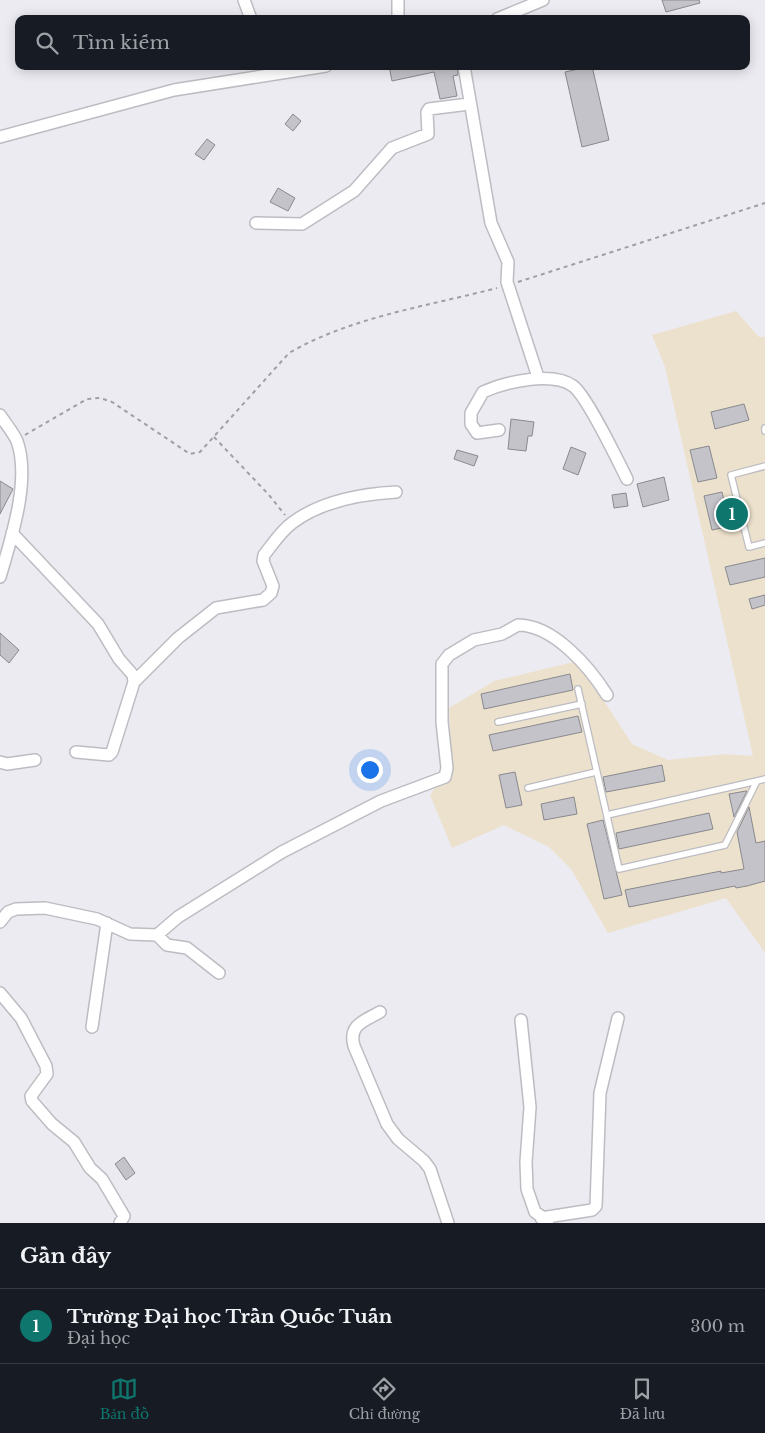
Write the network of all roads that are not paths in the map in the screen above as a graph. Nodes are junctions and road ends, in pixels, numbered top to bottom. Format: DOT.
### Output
graph roads {
  1 [pos="244,0"];
  2 [pos="398,0"];
  3 [pos="543,0"];
  4 [pos="250,15"];
  5 [pos="398,15"];
  6 [pos="507,15"];
  7 [pos="276,70"];
  8 [pos="465,70"];
  9 [pos="263,71"];
  10 [pos="469,104"];
  11 [pos="0,137"];
  12 [pos="256,222"];
  13 [pos="538,377"];
  14 [pos="0,415"];
  15 [pos="500,430"];
  16 [pos="765,466"];
  17 [pos="627,479"];
  18 [pos="396,492"];
  19 [pos="12,533"];
  20 [pos="765,543"];
  21 [pos="0,578"];
  22 [pos="134,682"];
  23 [pos="578,688"];
  24 [pos="607,695"];
  25 [pos="582,704"];
  26 [pos="498,722"];
  27 [pos="76,752"];
  28 [pos="35,760"];
  29 [pos="0,762"];
  30 [pos="596,772"];
  31 [pos="765,779"];
  32 [pos="757,781"];
  33 [pos="528,788"];
  34 [pos="607,815"];
  35 [pos="0,922"];
  36 [pos="107,923"];
  37 [pos="157,935"];
  38 [pos="219,973"];
  39 [pos="0,993"];
  40 [pos="380,1012"];
  41 [pos="618,1018"];
  42 [pos="521,1020"];
  43 [pos="92,1026"];
  44 [pos="545,1220"];
  45 [pos="120,1223"];
  46 [pos="448,1223"];
  1 -- 4 [label="street"];
  2 -- 5 [label="street"];
  3 -- 6 [label="street"];
  7 -- 9 [label="street"];
  8 -- 10 [label="street"];
  9 -- 11 [label="street"];
  10 -- 12 [label="street"];
  10 -- 13 [label="street"];
  13 -- 15 [label="street"];
  13 -- 17 [label="street"];
  14 -- 19 [label="street"];
  16 -- 20 [label="lane"];
  18 -- 22 [label="street"];
  19 -- 21 [label="street"];
  19 -- 22 [label="street"];
  22 -- 27 [label="street"];
  23 -- 25 [label="lane"];
  24 -- 37 [label="street"];
  25 -- 26 [label="lane"];
  25 -- 30 [label="lane"];
  28 -- 29 [label="street"];
  30 -- 33 [label="lane"];
  30 -- 34 [label="lane"];
  31 -- 32 [label="lane"];
  32 -- 34 [label="lane"];
  32 -- 34 [label="lane"];
  35 -- 36 [label="street"];
  36 -- 37 [label="street"];
  36 -- 43 [label="street"];
  37 -- 38 [label="street"];
  39 -- 45 [label="street"];
  40 -- 46 [label="street"];
  41 -- 44 [label="street"];
  42 -- 44 [label="street"];
}
